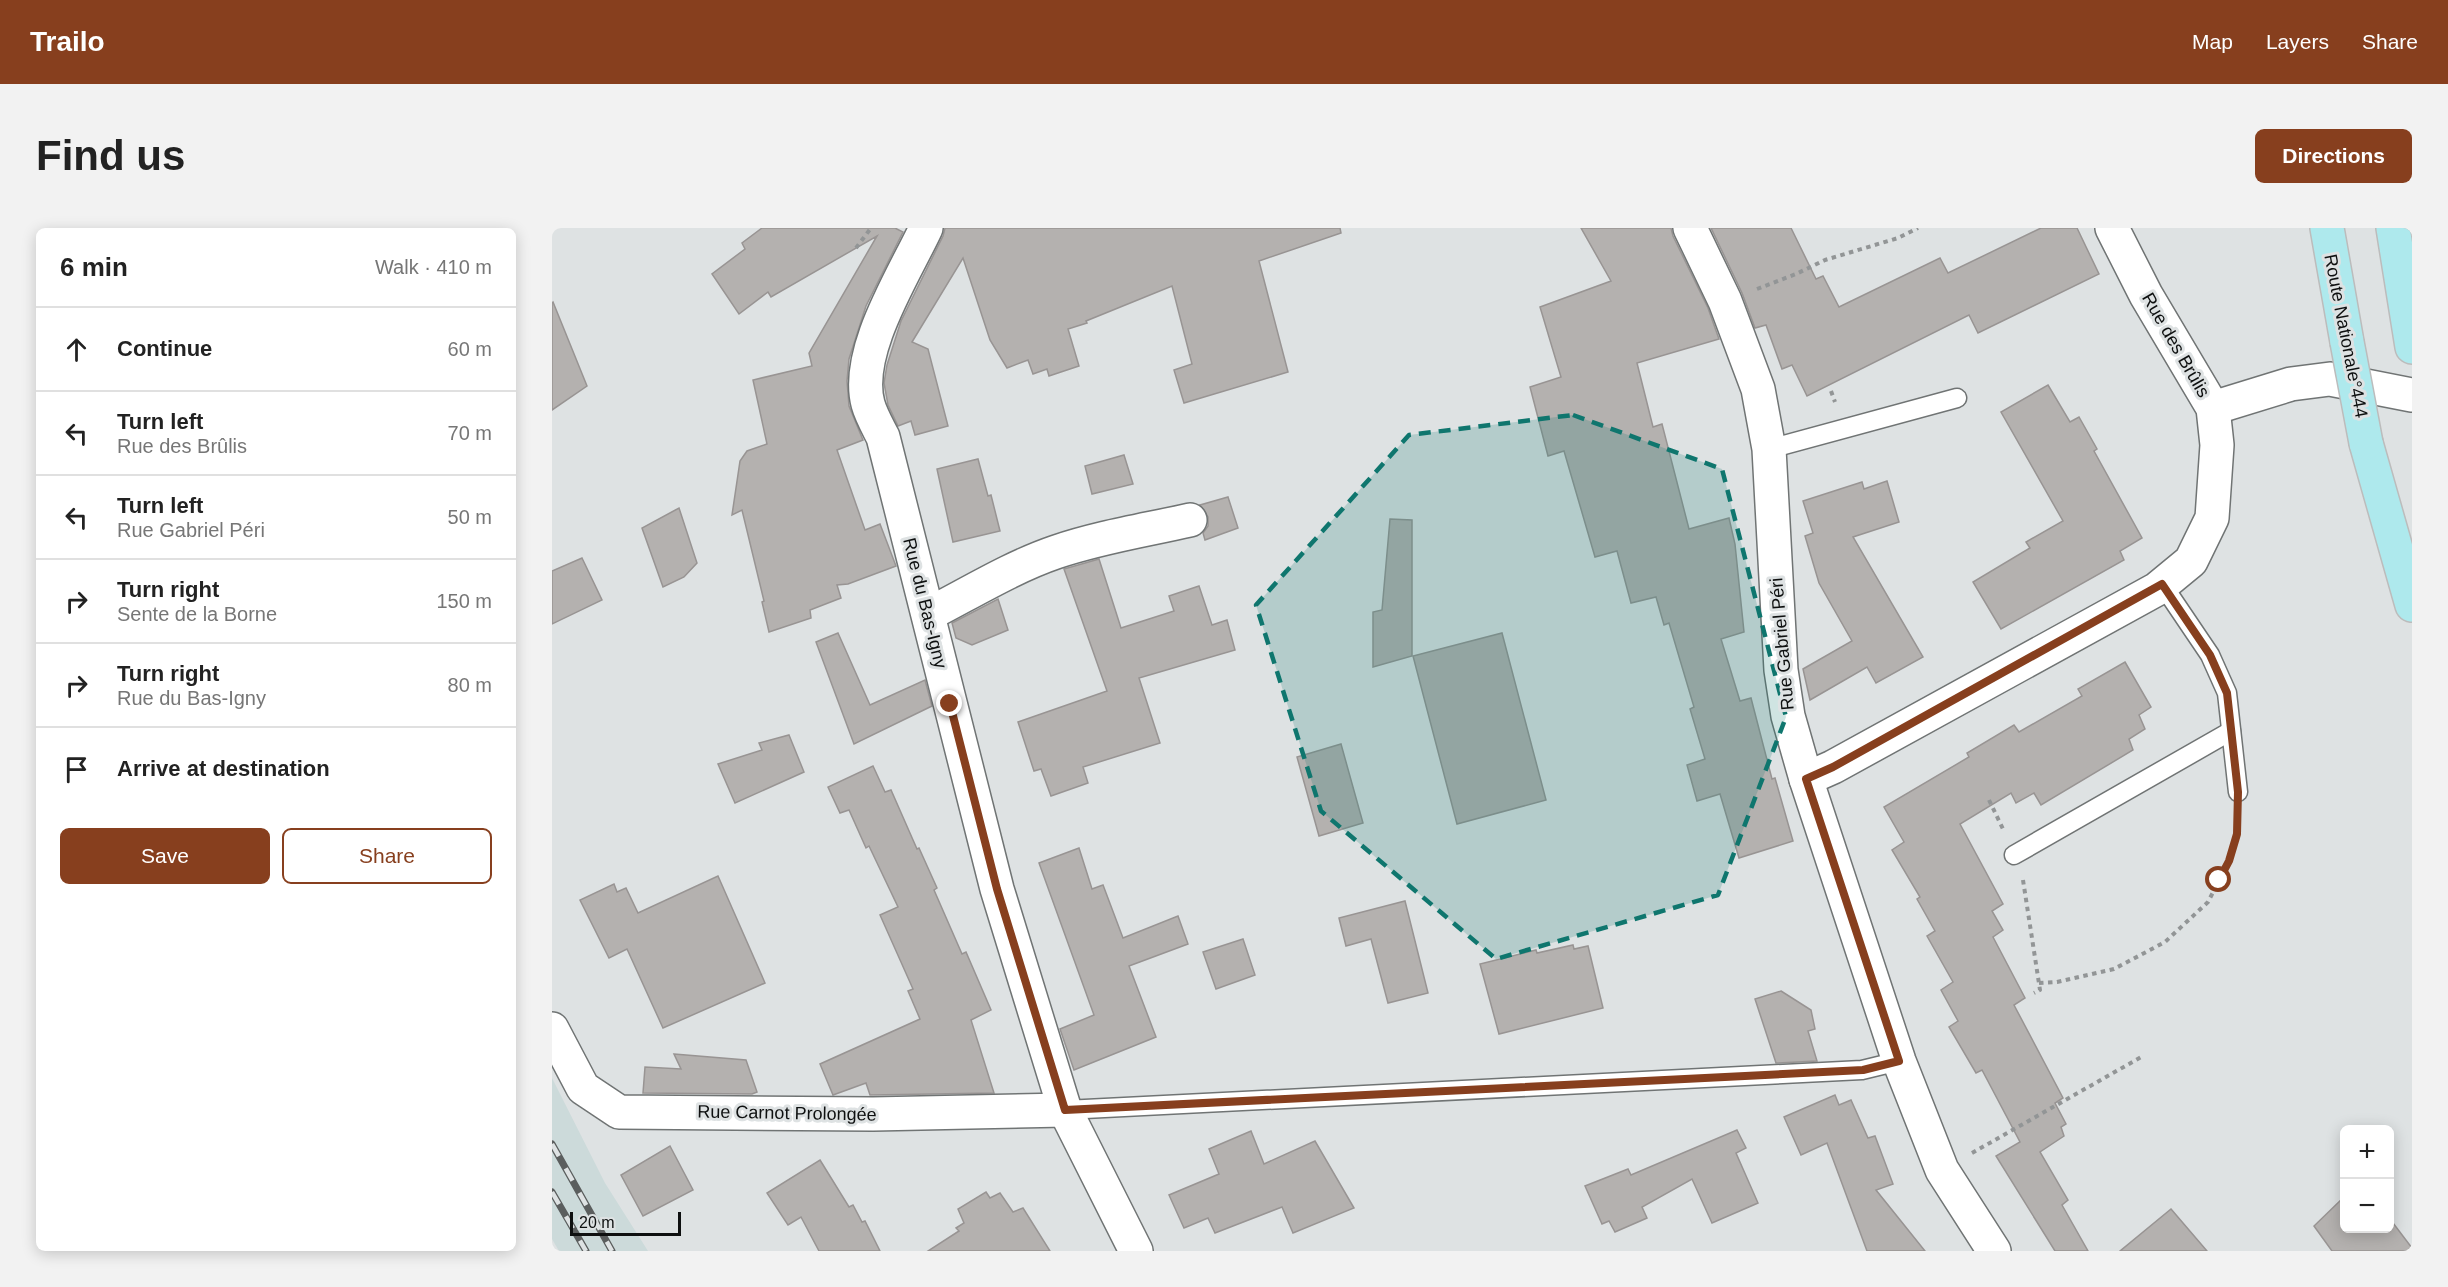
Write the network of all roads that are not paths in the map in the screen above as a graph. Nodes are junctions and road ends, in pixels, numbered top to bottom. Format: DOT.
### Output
graph roads {
  1 [pos="926,228"];
  2 [pos="1690,228"];
  3 [pos="2112,228"];
  4 [pos="2327,228"];
  5 [pos="2392,228"];
  6 [pos="2412,347"];
  7 [pos="2412,395"];
  8 [pos="1957,398"];
  9 [pos="2213,408"];
  10 [pos="1769,449"];
  11 [pos="1190,520"];
  12 [pos="2162,584"];
  13 [pos="2412,605"];
  14 [pos="929,614"];
  15 [pos="2231,730"];
  16 [pos="1806,779"];
  17 [pos="2238,792"];
  18 [pos="2014,855"];
  19 [pos="552,1029"];
  20 [pos="1899,1061"];
  21 [pos="1065,1110"];
  22 [pos="1136,1251"];
  23 [pos="1994,1251"];
  1 -- 14 [label="street, Rue du Bas-Igny"];
  2 -- 10 [label="street, Rue Gabriel Péri"];
  3 -- 9 [label="street, Rue des Brûlis"];
  4 -- 13 [label="main road, Route Nationale°444, bridge"];
  5 -- 6 [label="main road"];
  7 -- 9 [label="street"];
  8 -- 10 [label="lane"];
  9 -- 12 [label="street, Rue des Brûlis"];
  10 -- 16 [label="street, Rue Gabriel Péri"];
  11 -- 14 [label="street"];
  12 -- 15 [label="lane"];
  12 -- 16 [label="street, Rue des Brûlis"];
  14 -- 21 [label="street, Rue du Bas-Igny"];
  15 -- 17 [label="lane"];
  15 -- 18 [label="lane"];
  16 -- 20 [label="street, Rue Gabriel Péri"];
  19 -- 21 [label="street, Rue Carnot Prolongée"];
  20 -- 21 [label="lane"];
  20 -- 23 [label="street, Rue Gabriel Péri"];
  21 -- 22 [label="street, Rue du Bas-Igny"];
}
